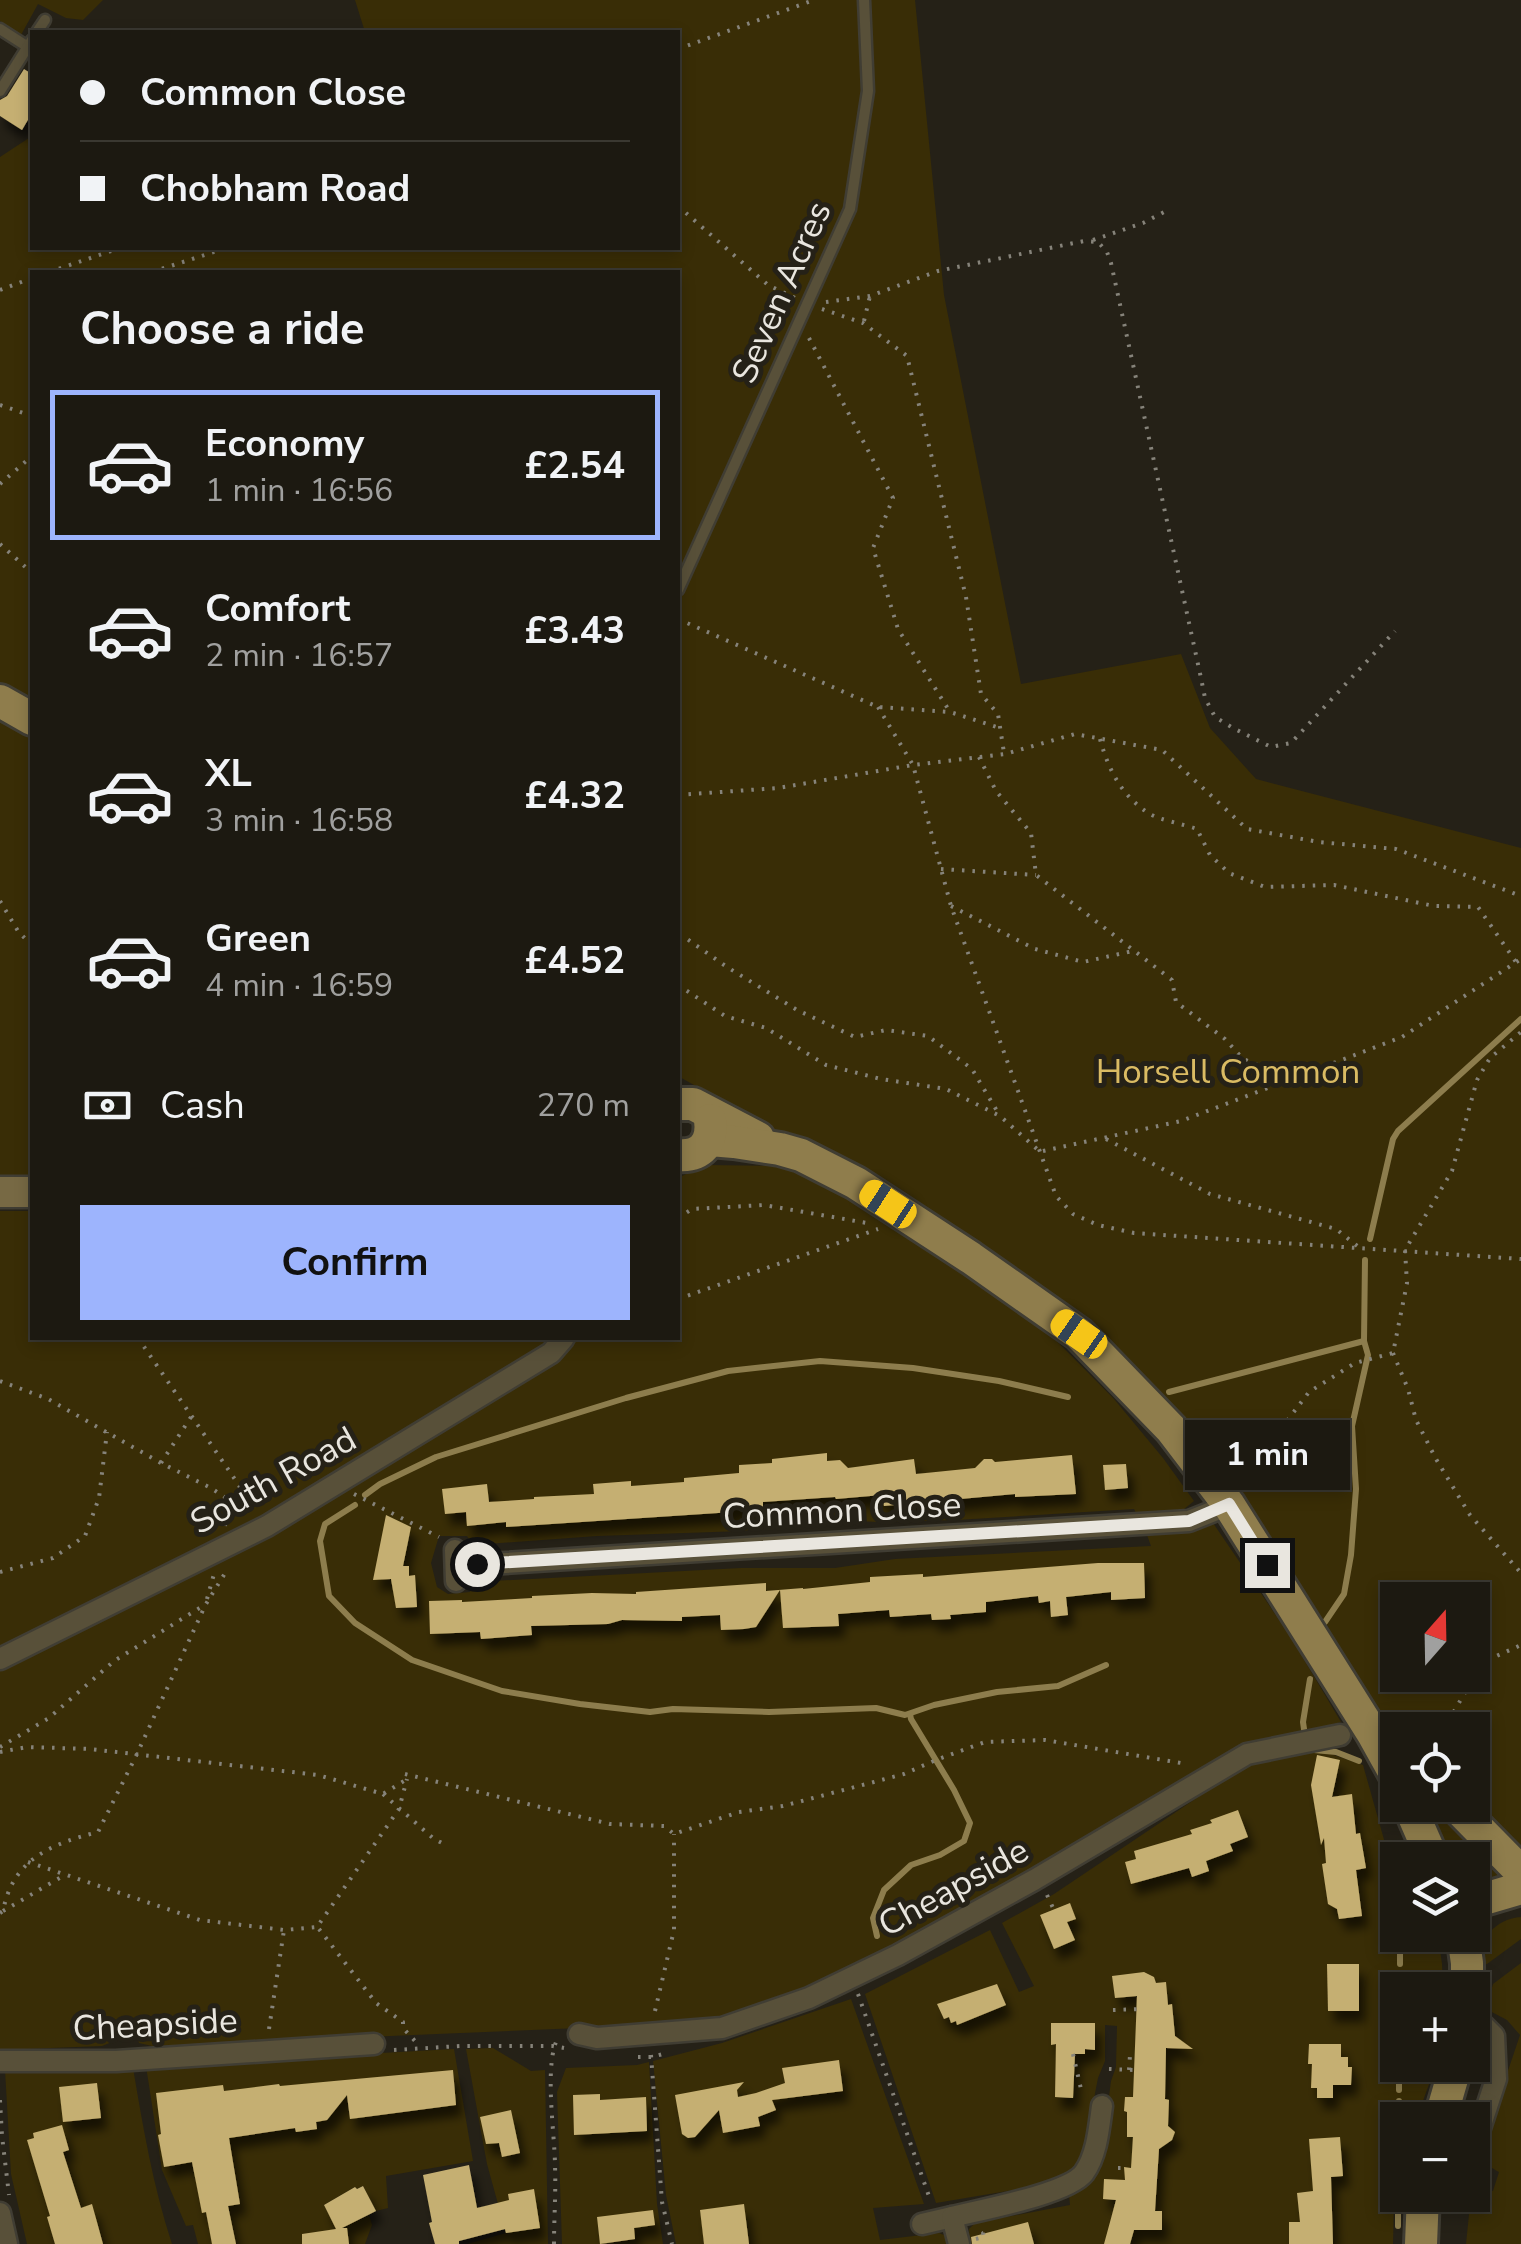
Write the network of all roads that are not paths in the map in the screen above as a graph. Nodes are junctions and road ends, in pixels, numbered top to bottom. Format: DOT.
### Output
graph roads {
  1 [pos="864,0"];
  2 [pos="45,20"];
  3 [pos="0,30"];
  4 [pos="38,30"];
  5 [pos="30,43"];
  6 [pos="0,91"];
  7 [pos="680,586"];
  8 [pos="0,701"];
  9 [pos="30,718"];
  10 [pos="688,1129"];
  11 [pos="0,1192"];
  12 [pos="30,1192"];
  13 [pos="562,1340"];
  14 [pos="1221,1494"];
  15 [pos="455,1565"];
  16 [pos="0,1659"];
  17 [pos="1380,1733"];
  18 [pos="1340,1735"];
  19 [pos="1472,1822"];
  20 [pos="1521,1872"];
  21 [pos="1521,1888"];
  22 [pos="1490,1897"];
  23 [pos="1521,1907"];
  24 [pos="1490,1910"];
  25 [pos="1490,2032"];
  26 [pos="569,2039"];
  27 [pos="382,2047"];
  28 [pos="0,2061"];
  29 [pos="1488,2102"];
  30 [pos="1102,2106"];
  31 [pos="4,2204"];
  32 [pos="1422,2212"];
  33 [pos="963,2243"];
  34 [pos="8,2244"];
  35 [pos="1420,2244"];
  1 -- 7 [label="lane, Seven Acres"];
  2 -- 4 [label="lane"];
  3 -- 5 [label="lane"];
  5 -- 6 [label="lane"];
  8 -- 9 [label="main road"];
  10 -- 14 [label="main road"];
  11 -- 12 [label="street"];
  13 -- 16 [label="street, South Road"];
  14 -- 15 [label="street, Common Close"];
  14 -- 17 [label="main road"];
  18 -- 26 [label="street, Cheapside"];
  19 -- 20 [label="main road"];
  21 -- 22 [label="main road"];
  23 -- 24 [label="main road"];
  25 -- 29 [label="street"];
  27 -- 28 [label="street, Cheapside"];
  30 -- 33 [label="street"];
  31 -- 34 [label="street"];
  32 -- 35 [label="main road"];
}
